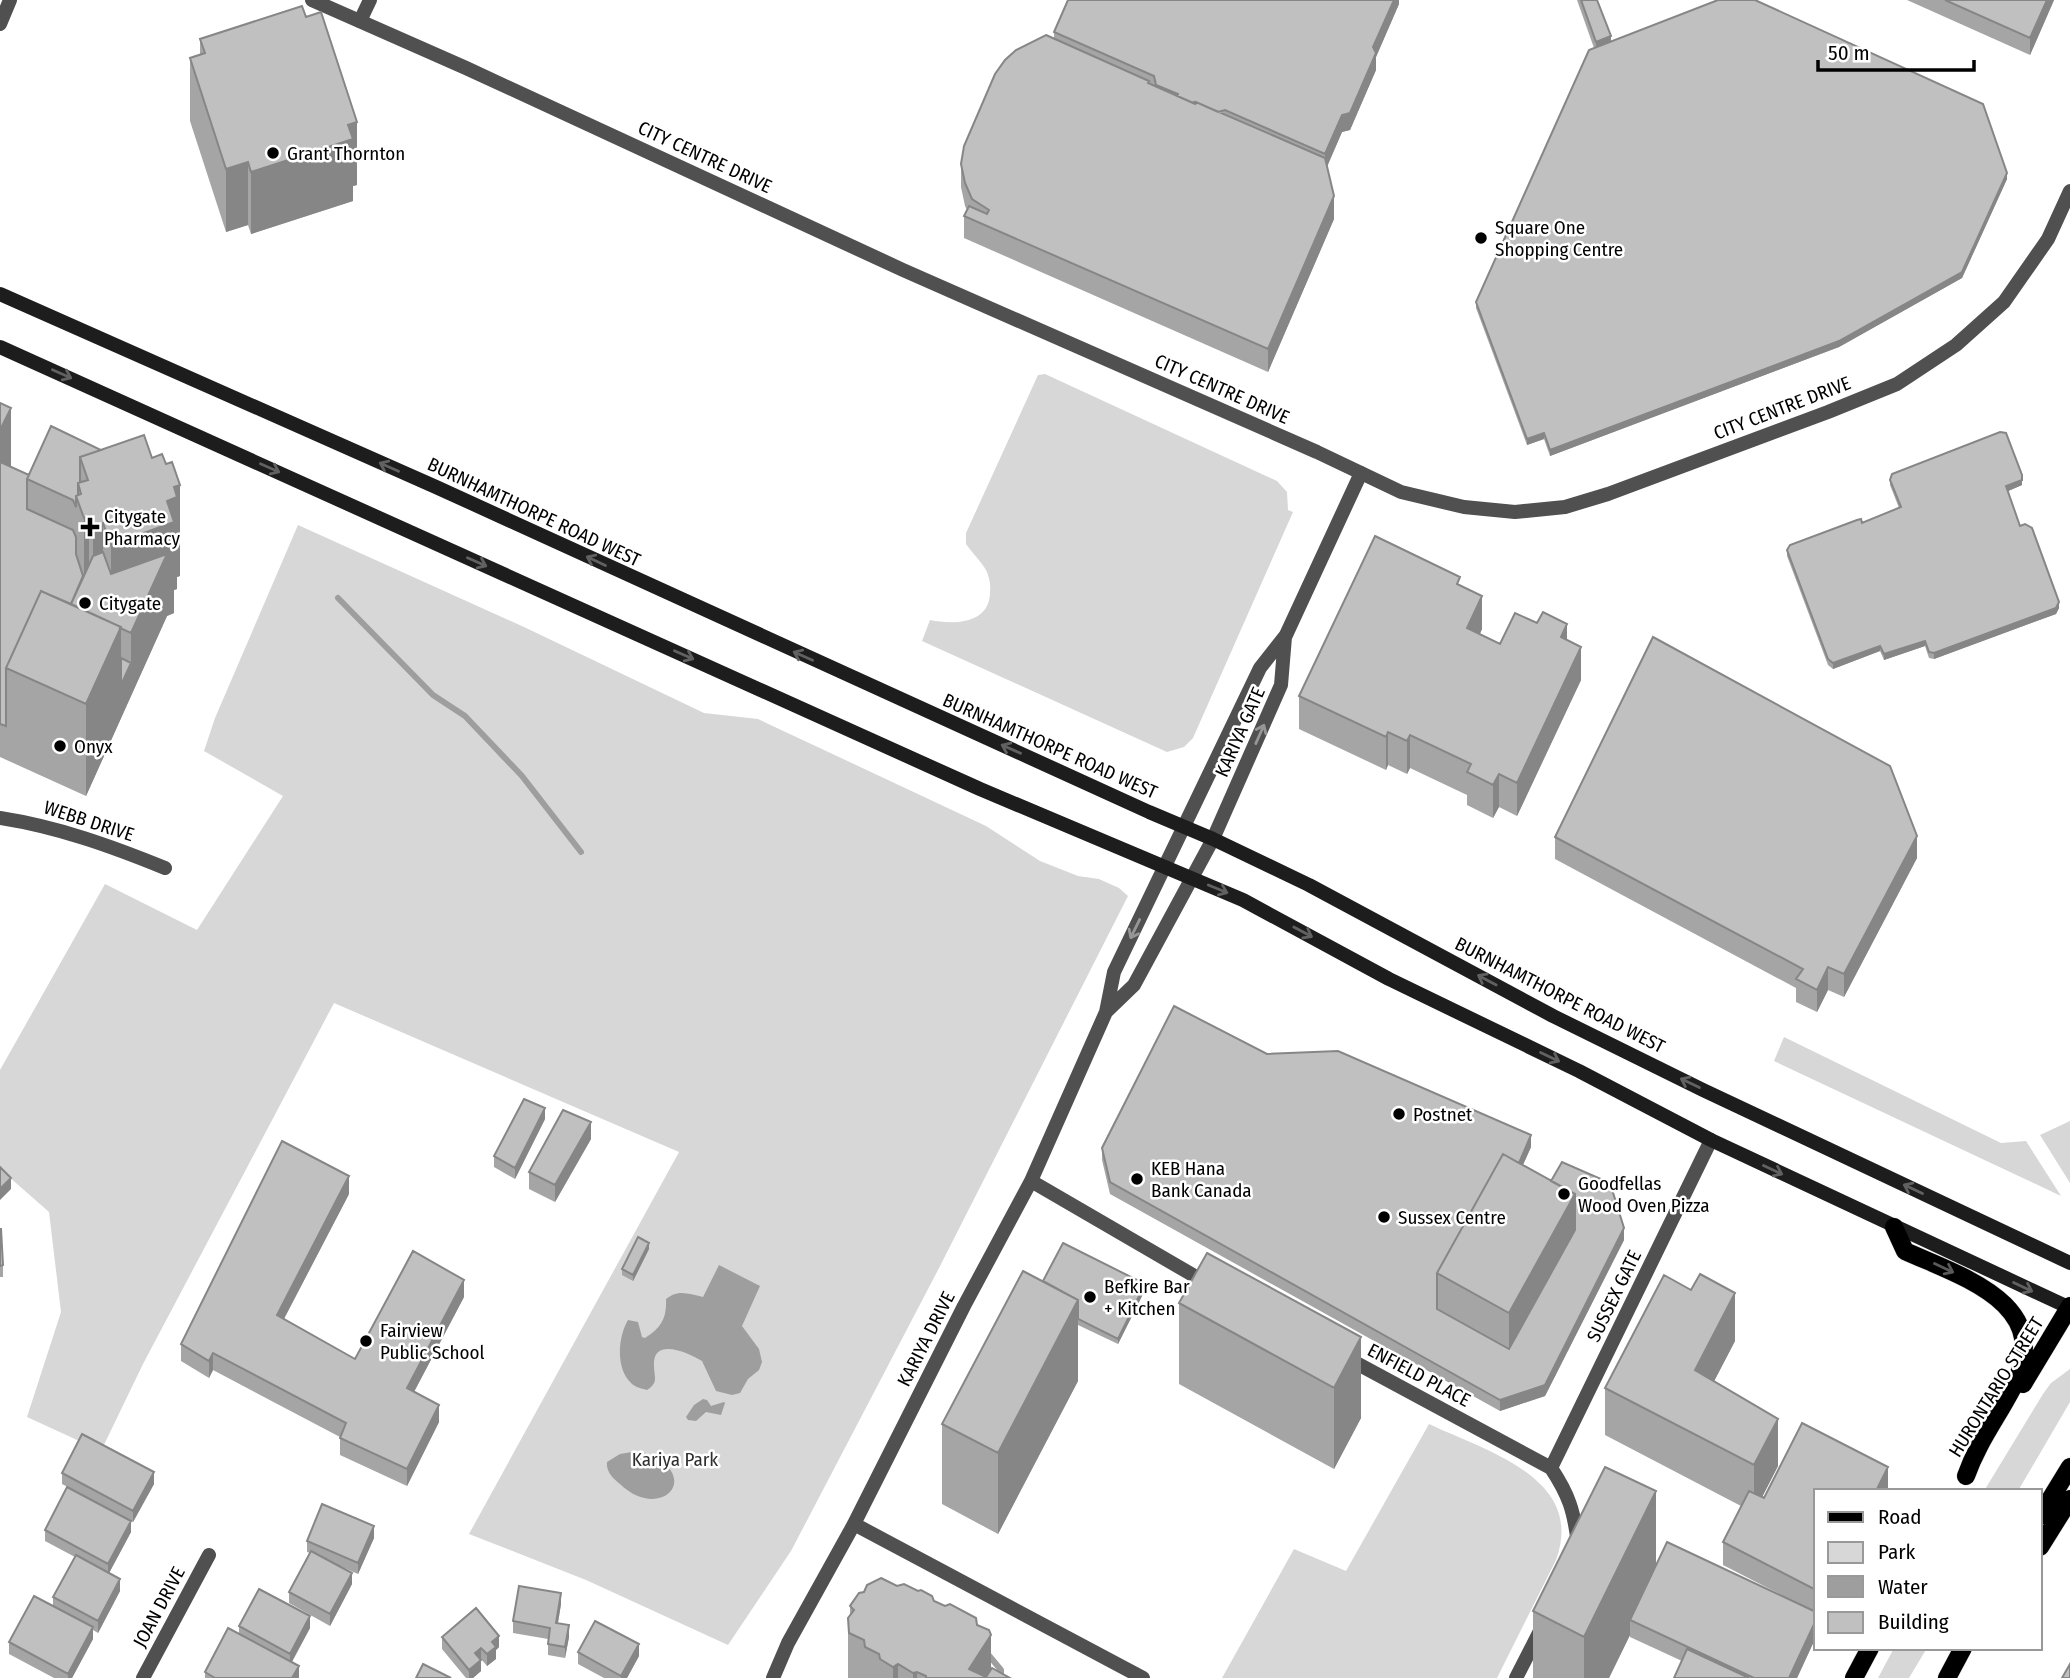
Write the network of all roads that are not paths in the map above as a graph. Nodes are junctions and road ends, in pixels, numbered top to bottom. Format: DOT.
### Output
graph roads {
  1 [pos="10,0"];
  2 [pos="312,0"];
  3 [pos="370,0"];
  4 [pos="360,21"];
  5 [pos="0,24"];
  6 [pos="2070,191"];
  7 [pos="0,294"];
  8 [pos="0,346"];
  9 [pos="1361,472"];
  10 [pos="1286,635"];
  11 [pos="0,818"];
  12 [pos="1184,827"];
  13 [pos="1213,839"];
  14 [pos="1165,867"];
  15 [pos="165,868"];
  16 [pos="1192,879"];
  17 [pos="1106,1013"];
  18 [pos="1711,1140"];
  19 [pos="1031,1181"];
  20 [pos="1894,1227"];
  21 [pos="2070,1263"];
  22 [pos="1221,1290"];
  23 [pos="2070,1307"];
  24 [pos="1328,1348"];
  25 [pos="2070,1467"];
  26 [pos="1551,1468"];
  27 [pos="1961,1484"];
  28 [pos="2070,1499"];
  29 [pos="2042,1513"];
  30 [pos="854,1524"];
  31 [pos="2042,1544"];
  32 [pos="209,1555"];
  33 [pos="1575,1557"];
  34 [pos="1551,1611"];
  35 [pos="1869,1650"];
  36 [pos="1962,1650"];
  37 [pos="143,1678"];
  38 [pos="773,1678"];
  39 [pos="1143,1678"];
  40 [pos="1516,1678"];
  41 [pos="1854,1678"];
  42 [pos="1947,1678"];
  1 -- 5 [label="street"];
  2 -- 4 [label="street, CITY CENTRE DRIVE"];
  3 -- 4 [label="street"];
  4 -- 9 [label="street, CITY CENTRE DRIVE"];
  6 -- 9 [label="street, CITY CENTRE DRIVE"];
  12 -- 7 [label="main road, BURNHAMTHORPE ROAD WEST, one-way"];
  8 -- 14 [label="main road, one-way"];
  9 -- 10 [label="street, KARIYA GATE"];
  10 -- 12 [label="street, KARIYA GATE"];
  13 -- 10 [label="street, KARIYA GATE, one-way"];
  11 -- 15 [label="street, WEBB DRIVE"];
  12 -- 13 [label="main road, BURNHAMTHORPE ROAD WEST"];
  12 -- 14 [label="street, KARIYA DRIVE"];
  13 -- 16 [label="street, KARIYA DRIVE"];
  21 -- 13 [label="main road, BURNHAMTHORPE ROAD WEST, one-way"];
  14 -- 16 [label="main road"];
  14 -- 17 [label="street, KARIYA DRIVE, one-way"];
  16 -- 17 [label="street, KARIYA DRIVE"];
  16 -- 18 [label="main road, one-way"];
  17 -- 19 [label="street, KARIYA DRIVE"];
  18 -- 20 [label="main road, one-way"];
  18 -- 26 [label="street, SUSSEX GATE"];
  19 -- 22 [label="street"];
  19 -- 30 [label="street, KARIYA DRIVE"];
  20 -- 23 [label="main road, one-way"];
  20 -- 27 [label="main road, one-way"];
  23 -- 27 [label="main road, HURONTARIO STREET"];
  24 -- 26 [label="street, ENFIELD PLACE"];
  25 -- 29 [label="main road"];
  26 -- 33 [label="street"];
  28 -- 31 [label="main road"];
  30 -- 38 [label="street, KARIYA DRIVE"];
  30 -- 39 [label="street"];
  32 -- 37 [label="street, JOAN DRIVE"];
  34 -- 40 [label="street"];
  35 -- 41 [label="main road"];
  36 -- 42 [label="main road"];
}
